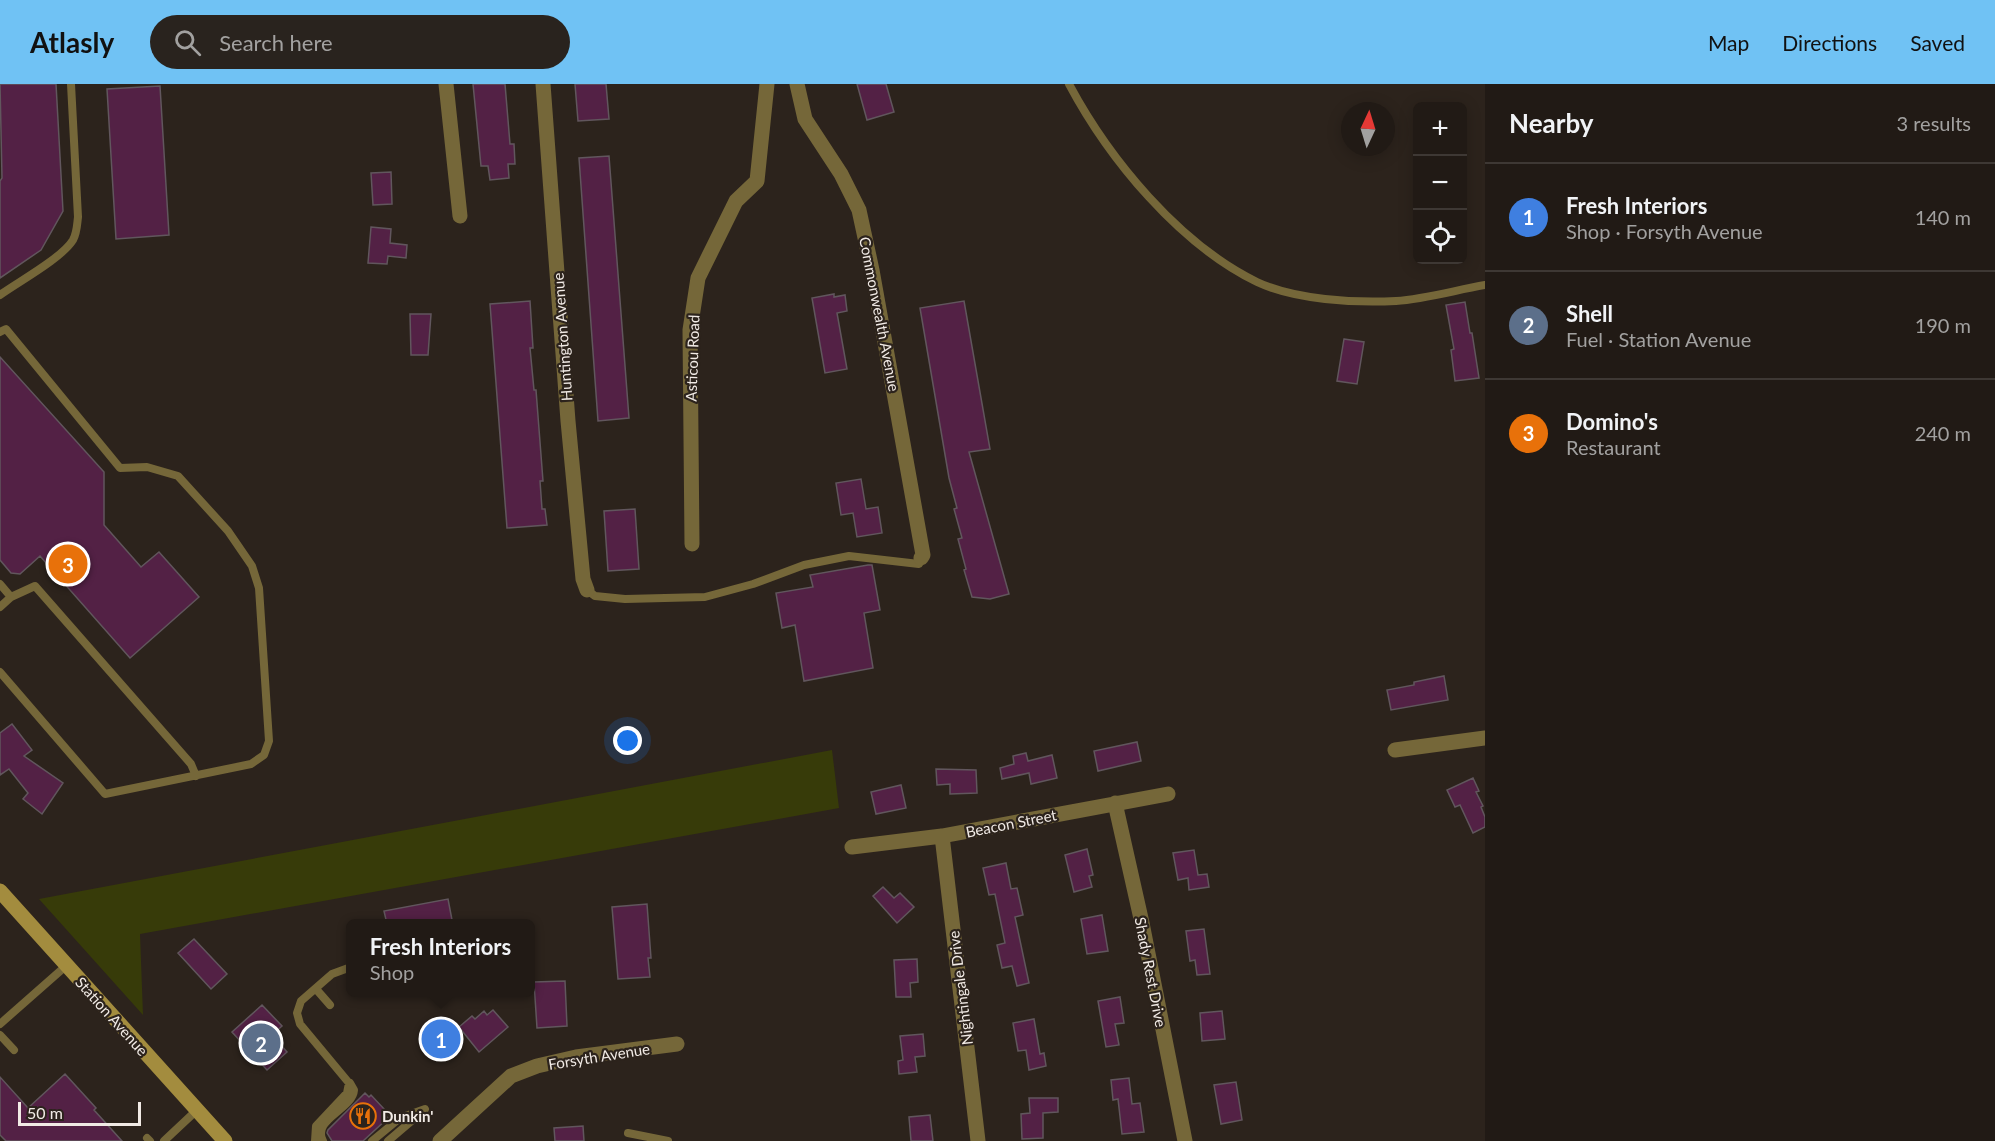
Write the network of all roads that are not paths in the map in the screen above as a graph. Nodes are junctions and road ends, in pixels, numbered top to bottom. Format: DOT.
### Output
graph roads {
  1 [pos="71,84"];
  2 [pos="446,84"];
  3 [pos="543,84"];
  4 [pos="767,84"];
  5 [pos="797,84"];
  6 [pos="1069,84"];
  7 [pos="460,216"];
  8 [pos="1485,285"];
  9 [pos="0,295"];
  10 [pos="0,332"];
  11 [pos="692,544"];
  12 [pos="921,558"];
  13 [pos="0,584"];
  14 [pos="587,590"];
  15 [pos="11,597"];
  16 [pos="0,606"];
  17 [pos="0,672"];
  18 [pos="1485,738"];
  19 [pos="1395,750"];
  20 [pos="196,776"];
  21 [pos="1168,794"];
  22 [pos="1115,803"];
  23 [pos="942,836"];
  24 [pos="852,847"];
  25 [pos="0,891"];
  26 [pos="67,965"];
  27 [pos="346,968"];
  28 [pos="316,989"];
  29 [pos="330,1005"];
  30 [pos="0,1024"];
  31 [pos="0,1035"];
  32 [pos="677,1044"];
  33 [pos="14,1050"];
  34 [pos="348,1080"];
  35 [pos="197,1110"];
  36 [pos="628,1133"];
  37 [pos="164,1141"];
  38 [pos="225,1141"];
  39 [pos="315,1141"];
  40 [pos="323,1141"];
  41 [pos="372,1141"];
  42 [pos="388,1141"];
  43 [pos="440,1141"];
  44 [pos="668,1141"];
  45 [pos="978,1141"];
  46 [pos="1185,1141"];
  1 -- 9 [label="lane"];
  2 -- 7 [label="street"];
  3 -- 14 [label="street, Huntington Avenue"];
  4 -- 11 [label="street, Asticou Road"];
  5 -- 12 [label="street, Commonwealth Avenue"];
  6 -- 8 [label="lane"];
  10 -- 20 [label="lane"];
  12 -- 14 [label="lane"];
  13 -- 15 [label="lane"];
  15 -- 16 [label="lane"];
  15 -- 20 [label="lane"];
  17 -- 20 [label="lane"];
  18 -- 19 [label="street"];
  21 -- 22 [label="street, Beacon Street"];
  22 -- 23 [label="street, Beacon Street"];
  22 -- 46 [label="street, Shady Rest Drive"];
  23 -- 24 [label="street, Beacon Street"];
  23 -- 45 [label="street, Nightingale Drive"];
  25 -- 26 [label="main road, Station Avenue"];
  26 -- 30 [label="lane"];
  26 -- 35 [label="main road, Station Avenue"];
  27 -- 28 [label="lane"];
  28 -- 29 [label="lane"];
  28 -- 34 [label="lane"];
  31 -- 33 [label="lane"];
  32 -- 43 [label="street, Forsyth Avenue"];
  34 -- 39 [label="lane"];
  34 -- 40 [label="lane"];
  35 -- 37 [label="lane"];
  35 -- 38 [label="main road, Station Avenue"];
  36 -- 44 [label="lane"];
  41 -- 42 [label="lane"];
}
